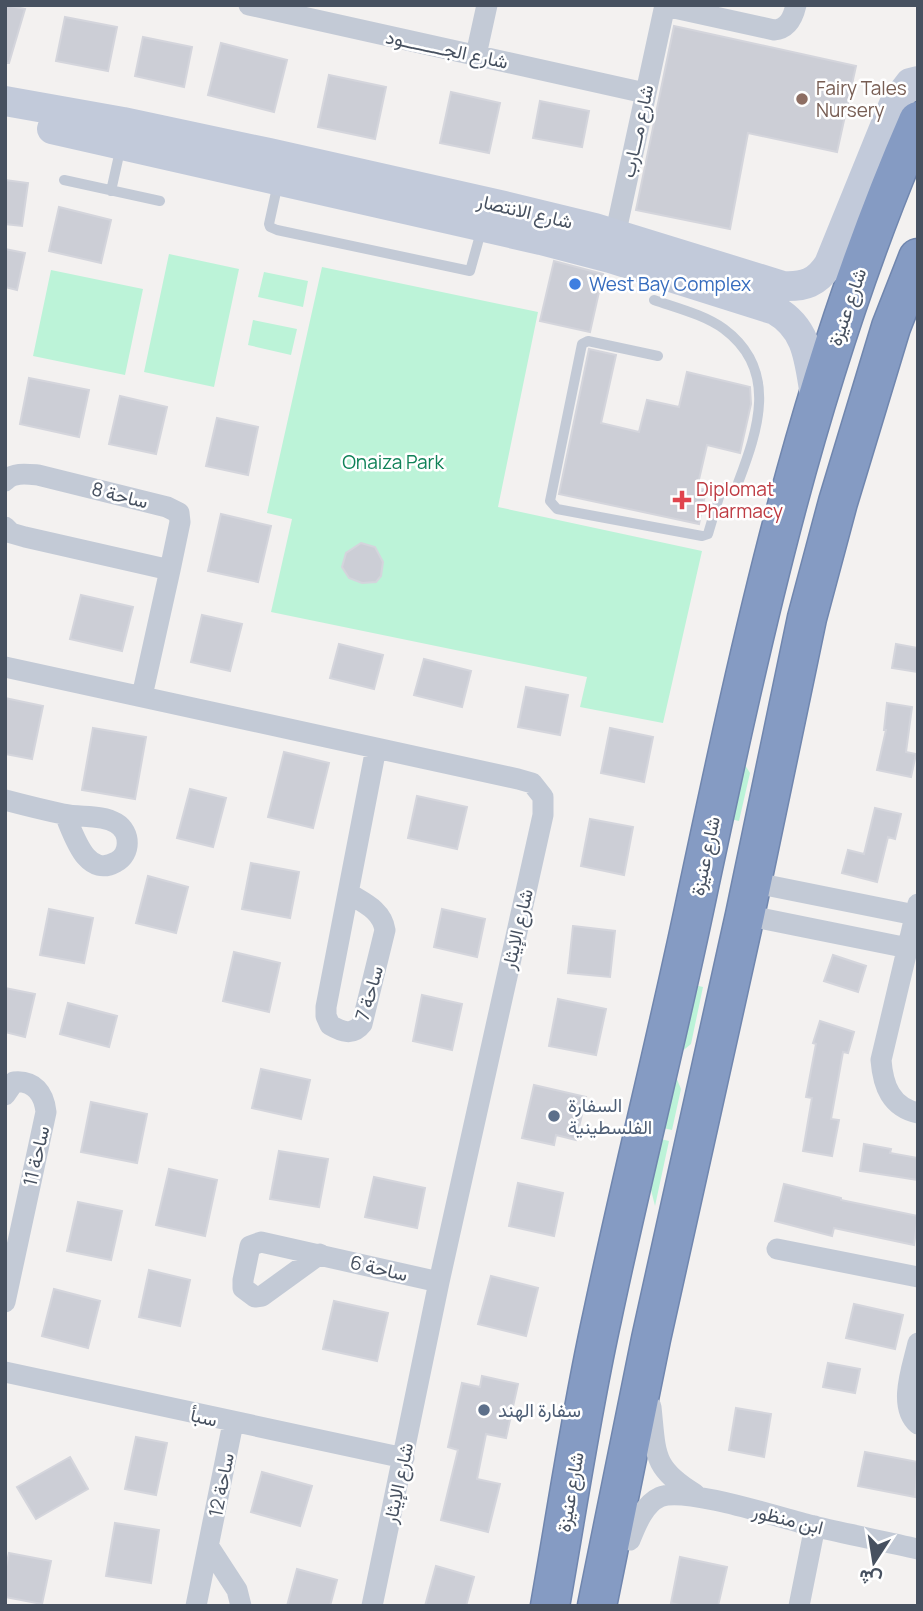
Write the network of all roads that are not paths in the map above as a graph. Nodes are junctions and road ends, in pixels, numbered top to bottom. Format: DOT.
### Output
graph roads {
  1 [pos="249,5"];
  2 [pos="487,5"];
  3 [pos="796,5"];
  4 [pos="665,6"];
  5 [pos="476,55"];
  6 [pos="918,81"];
  7 [pos="645,93"];
  8 [pos="5,101"];
  9 [pos="5,119"];
  10 [pos="918,121"];
  11 [pos="121,145"];
  12 [pos="287,169"];
  13 [pos="64,180"];
  14 [pos="111,191"];
  15 [pos="160,201"];
  16 [pos="482,227"];
  17 [pos="612,246"];
  18 [pos="918,258"];
  19 [pos="654,300"];
  20 [pos="658,356"];
  21 [pos="816,401"];
  22 [pos="5,481"];
  23 [pos="738,483"];
  24 [pos="724,488"];
  25 [pos="5,527"];
  26 [pos="170,570"];
  27 [pos="5,667"];
  28 [pos="142,696"];
  29 [pos="376,748"];
  30 [pos="5,800"];
  31 [pos="65,815"];
  32 [pos="348,893"];
  33 [pos="825,897"];
  34 [pos="748,898"];
  35 [pos="916,909"];
  36 [pos="818,930"];
  37 [pos="908,948"];
  38 [pos="5,1095"];
  39 [pos="918,1114"];
  40 [pos="13,1220"];
  41 [pos="777,1249"];
  42 [pos="320,1254"];
  43 [pos="918,1277"];
  44 [pos="439,1282"];
  45 [pos="5,1302"];
  46 [pos="651,1339"];
  47 [pos="918,1343"];
  48 [pos="5,1372"];
  49 [pos="651,1407"];
  50 [pos="233,1423"];
  51 [pos="918,1424"];
  52 [pos="404,1458"];
  53 [pos="700,1497"];
  54 [pos="815,1526"];
  55 [pos="629,1540"];
  56 [pos="209,1547"];
  57 [pos="918,1549"];
  58 [pos="196,1606"];
  59 [pos="241,1606"];
  60 [pos="372,1606"];
  61 [pos="550,1606"];
  62 [pos="597,1606"];
  63 [pos="618,1606"];
  64 [pos="799,1606"];
  1 -- 5 [label="street, شارع الجــــــــود"];
  2 -- 5 [label="street"];
  3 -- 4 [label="street"];
  4 -- 7 [label="street, شارع مـــارب"];
  5 -- 7 [label="street, شارع الجــــــــود"];
  6 -- 17 [label="street, شارع الانتصار"];
  7 -- 17 [label="street, شارع مـــارب"];
  8 -- 12 [label="street, شارع الانتصار"];
  9 -- 11 [label="street, شارع الانتصار"];
  10 -- 21 [label="highway, شارع عنيزة"];
  11 -- 12 [label="street, شارع الانتصار"];
  11 -- 14 [label="lane"];
  12 -- 16 [label="street, شارع الانتصار"];
  12 -- 16 [label="lane"];
  12 -- 17 [label="street, شارع الانتصار"];
  13 -- 14 [label="lane"];
  14 -- 15 [label="lane"];
  16 -- 17 [label="street, شارع الانتصار"];
  17 -- 21 [label="street, شارع الانتصار"];
  18 -- 34 [label="highway"];
  19 -- 23 [label="lane"];
  20 -- 24 [label="lane"];
  21 -- 61 [label="highway, شارع عنيزة"];
  22 -- 26 [label="street, ساحة 8"];
  25 -- 26 [label="street"];
  26 -- 28 [label="street, ساحة 8"];
  27 -- 28 [label="street, شارع الإيثار"];
  28 -- 29 [label="street, شارع الإيثار"];
  29 -- 32 [label="street, ساحة 7"];
  29 -- 44 [label="street, شارع الإيثار"];
  30 -- 31 [label="street"];
  32 -- 32 [label="street, ساحة 7"];
  33 -- 34 [label="street"];
  33 -- 35 [label="street"];
  33 -- 36 [label="street"];
  34 -- 36 [label="street"];
  34 -- 46 [label="highway"];
  35 -- 37 [label="street"];
  36 -- 37 [label="street"];
  37 -- 39 [label="street"];
  38 -- 40 [label="street, ساحة 11"];
  40 -- 45 [label="street, ساحة 11"];
  41 -- 43 [label="street"];
  42 -- 44 [label="street, ساحة 6"];
  44 -- 52 [label="street, شارع الإيثار"];
  46 -- 49 [label="highway"];
  46 -- 62 [label="highway"];
  47 -- 51 [label="street"];
  48 -- 50 [label="street, سبأ"];
  49 -- 53 [label="street, ابن منظور"];
  49 -- 55 [label="highway"];
  50 -- 52 [label="street, سبأ"];
  50 -- 56 [label="street, ساحة 12"];
  52 -- 60 [label="street, شارع الإيثار"];
  53 -- 54 [label="street, ابن منظور"];
  53 -- 55 [label="street, ابن منظور"];
  54 -- 57 [label="street, ابن منظور"];
  54 -- 64 [label="street"];
  55 -- 63 [label="highway"];
  56 -- 58 [label="street, ساحة 12"];
  56 -- 59 [label="street"];
}
